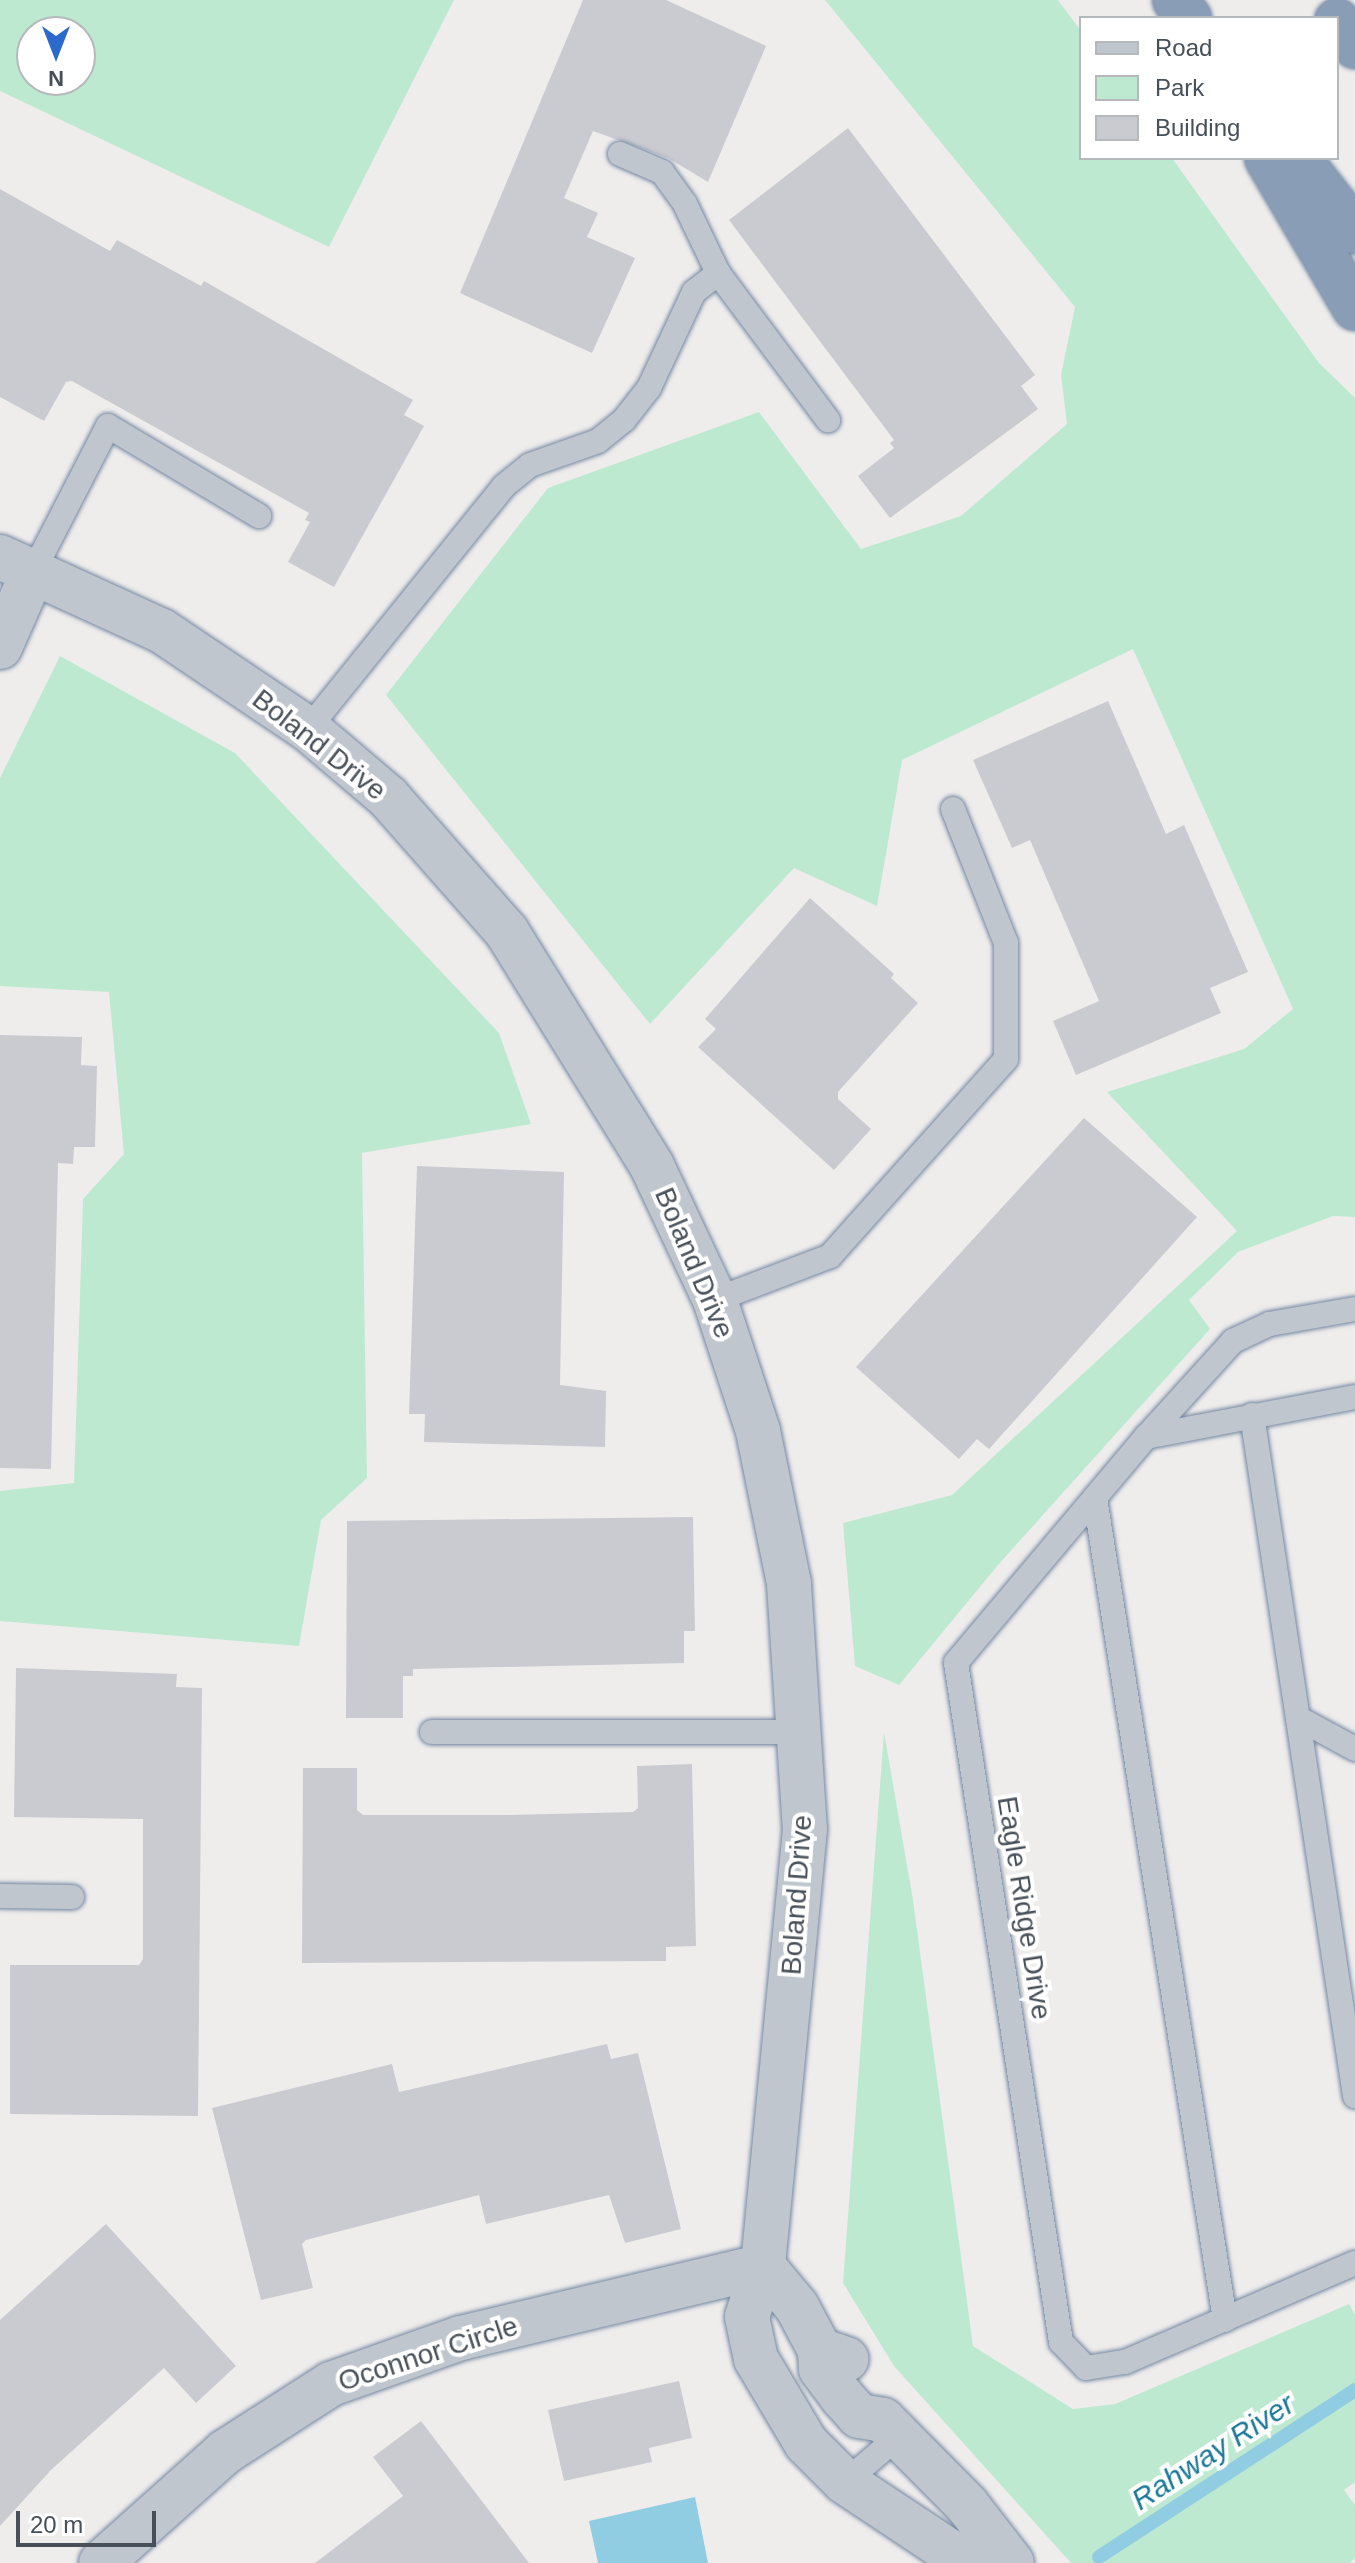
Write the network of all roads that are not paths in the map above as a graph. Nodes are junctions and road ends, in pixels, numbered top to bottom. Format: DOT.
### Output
graph roads {
  1 [pos="1339,24"];
  2 [pos="1355,46"];
  3 [pos="620,154"];
  4 [pos="1268,160"];
  5 [pos="1300,160"];
  6 [pos="1355,231"];
  7 [pos="718,273"];
  8 [pos="1355,308"];
  9 [pos="828,420"];
  10 [pos="259,516"];
  11 [pos="17,564"];
  12 [pos="0,647"];
  13 [pos="308,729"];
  14 [pos="953,809"];
  15 [pos="715,1300"];
  16 [pos="1355,1309"];
  17 [pos="1355,1397"];
  18 [pos="1252,1415"];
  19 [pos="1146,1437"];
  20 [pos="1095,1498"];
  21 [pos="1298,1718"];
  22 [pos="432,1732"];
  23 [pos="801,1732"];
  24 [pos="1355,1749"];
  25 [pos="0,1896"];
  26 [pos="72,1897"];
  27 [pos="1355,1954"];
  28 [pos="1337,1974"];
  29 [pos="1355,2096"];
  30 [pos="1355,2263"];
  31 [pos="763,2266"];
  32 [pos="1225,2320"];
  33 [pos="891,2428"];
  34 [pos="845,2482"];
  35 [pos="101,2563"];
  36 [pos="981,2563"];
  37 [pos="1012,2563"];
  1 -- 2 [label="highway"];
  3 -- 7 [label="lane"];
  4 -- 8 [label="highway"];
  5 -- 6 [label="highway"];
  7 -- 9 [label="lane"];
  7 -- 13 [label="lane"];
  10 -- 11 [label="lane"];
  11 -- 12 [label="street"];
  11 -- 13 [label="street, Boland Drive"];
  13 -- 15 [label="street, Boland Drive"];
  14 -- 15 [label="lane"];
  15 -- 23 [label="street, Boland Drive"];
  16 -- 19 [label="lane, Eagle Ridge Drive"];
  17 -- 18 [label="lane"];
  18 -- 19 [label="lane"];
  18 -- 21 [label="lane"];
  19 -- 20 [label="lane, Eagle Ridge Drive"];
  20 -- 32 [label="lane"];
  20 -- 32 [label="lane, Eagle Ridge Drive"];
  21 -- 24 [label="lane"];
  21 -- 28 [label="lane"];
  22 -- 23 [label="lane"];
  23 -- 31 [label="street, Boland Drive"];
  25 -- 26 [label="lane"];
  27 -- 28 [label="lane"];
  28 -- 29 [label="lane"];
  30 -- 32 [label="lane, Eagle Ridge Drive"];
  31 -- 33 [label="street"];
  31 -- 34 [label="street, Boland Drive"];
  31 -- 35 [label="street, Oconnor Circle"];
  33 -- 34 [label="lane"];
  33 -- 37 [label="street"];
  34 -- 36 [label="street, Boland Drive"];
}
